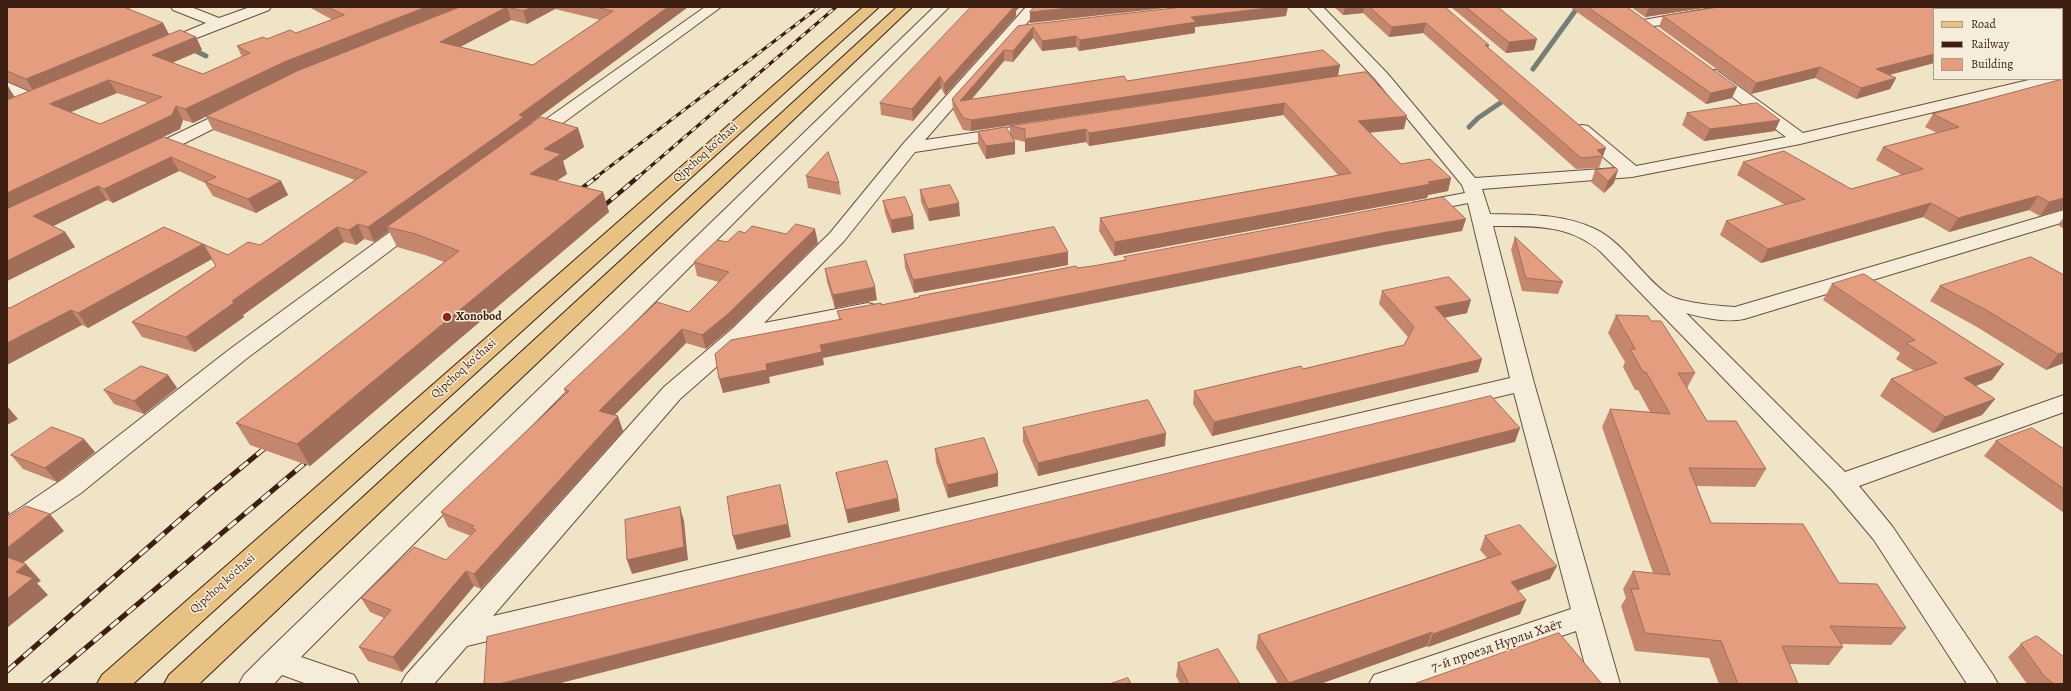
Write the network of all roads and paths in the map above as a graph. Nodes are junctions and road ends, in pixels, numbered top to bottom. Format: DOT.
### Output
graph roads {
  1 [pos="178,7"];
  2 [pos="264,7"];
  3 [pos="714,7"];
  4 [pos="872,7"];
  5 [pos="905,7"];
  6 [pos="942,7"];
  7 [pos="1034,7"];
  8 [pos="1315,7"];
  9 [pos="1744,7"];
  10 [pos="219,23"];
  11 [pos="1036,28"];
  12 [pos="1012,31"];
  13 [pos="1662,38"];
  14 [pos="147,52"];
  15 [pos="1700,66"];
  16 [pos="2050,80"];
  17 [pos="7,87"];
  18 [pos="252,103"];
  19 [pos="13,108"];
  20 [pos="1567,117"];
  21 [pos="1058,125"];
  22 [pos="1800,139"];
  23 [pos="909,148"];
  24 [pos="514,150"];
  25 [pos="135,161"];
  26 [pos="1632,172"];
  27 [pos="1473,190"];
  28 [pos="431,211"];
  29 [pos="1398,211"];
  30 [pos="2064,216"];
  31 [pos="1482,220"];
  32 [pos="1660,299"];
  33 [pos="889,306"];
  34 [pos="740,334"];
  35 [pos="1523,383"];
  36 [pos="2064,403"];
  37 [pos="1841,483"];
  38 [pos="7,530"];
  39 [pos="1586,616"];
  40 [pos="460,636"];
  41 [pos="277,661"];
  42 [pos="112,684"];
  43 [pos="179,684"];
  44 [pos="254,684"];
  45 [pos="344,684"];
  46 [pos="416,684"];
  47 [pos="1384,684"];
  48 [pos="1605,684"];
  49 [pos="1983,684"];
  1 -- 10 [label="street"];
  2 -- 10 [label="street"];
  3 -- 24 [label="street"];
  4 -- 42 [label="main road, Qipchoq ko'chasi"];
  5 -- 43 [label="main road"];
  6 -- 41 [label="street"];
  7 -- 12 [label="street"];
  8 -- 27 [label="street"];
  9 -- 13 [label="street"];
  10 -- 14 [label="street"];
  11 -- 12 [label="street"];
  12 -- 23 [label="street"];
  15 -- 22 [label="street"];
  16 -- 22 [label="street"];
  17 -- 19 [label="street"];
  18 -- 25 [label="street"];
  20 -- 26 [label="street"];
  21 -- 23 [label="street"];
  22 -- 26 [label="street"];
  23 -- 34 [label="street"];
  26 -- 27 [label="street"];
  27 -- 29 [label="street"];
  27 -- 31 [label="street"];
  28 -- 38 [label="street"];
  30 -- 32 [label="street"];
  31 -- 32 [label="street"];
  31 -- 35 [label="street"];
  32 -- 37 [label="street"];
  33 -- 34 [label="street"];
  34 -- 40 [label="street"];
  35 -- 39 [label="street"];
  35 -- 40 [label="street"];
  36 -- 37 [label="street"];
  37 -- 49 [label="street"];
  39 -- 47 [label="street, 7-й проезд Нурлы Хаёт"];
  39 -- 48 [label="street"];
  40 -- 46 [label="street"];
  41 -- 44 [label="street"];
  41 -- 45 [label="street"];
}
